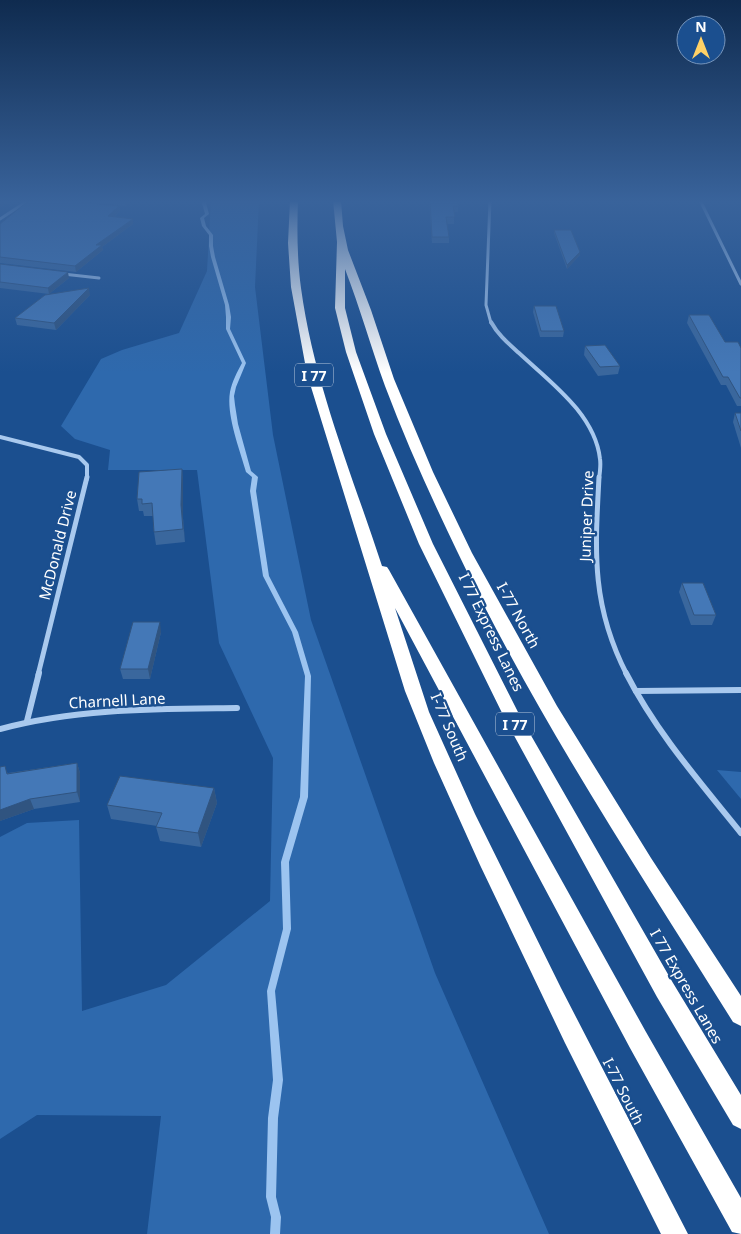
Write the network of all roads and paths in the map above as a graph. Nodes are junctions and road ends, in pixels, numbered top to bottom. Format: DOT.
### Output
graph roads {
  1 [pos="296,258"];
  2 [pos="341,258"];
  3 [pos="346,258"];
  4 [pos="488,258"];
  5 [pos="728,258"];
  6 [pos="54,273"];
  7 [pos="100,278"];
  8 [pos="741,284"];
  9 [pos="0,437"];
  10 [pos="368,544"];
  11 [pos="741,690"];
  12 [pos="636,691"];
  13 [pos="237,708"];
  14 [pos="27,721"];
  15 [pos="0,730"];
  16 [pos="741,833"];
  17 [pos="741,1015"];
  18 [pos="741,1117"];
  19 [pos="741,1223"];
  20 [pos="675,1234"];
  1 -- 10 [label="highway, I-77 South / I 77"];
  2 -- 18 [label="highway, I 77 Express Lanes / I 77"];
  3 -- 17 [label="highway, I-77 North / I 77"];
  4 -- 12 [label="street, Juniper Drive"];
  5 -- 8 [label="street"];
  6 -- 7 [label="street"];
  9 -- 14 [label="street, McDonald Drive"];
  10 -- 19 [label="highway, I 77"];
  10 -- 20 [label="highway, I-77 South / I 77"];
  11 -- 12 [label="street"];
  12 -- 16 [label="street, Juniper Drive"];
  13 -- 14 [label="street, Charnell Lane"];
  14 -- 15 [label="street, Charnell Lane"];
}
